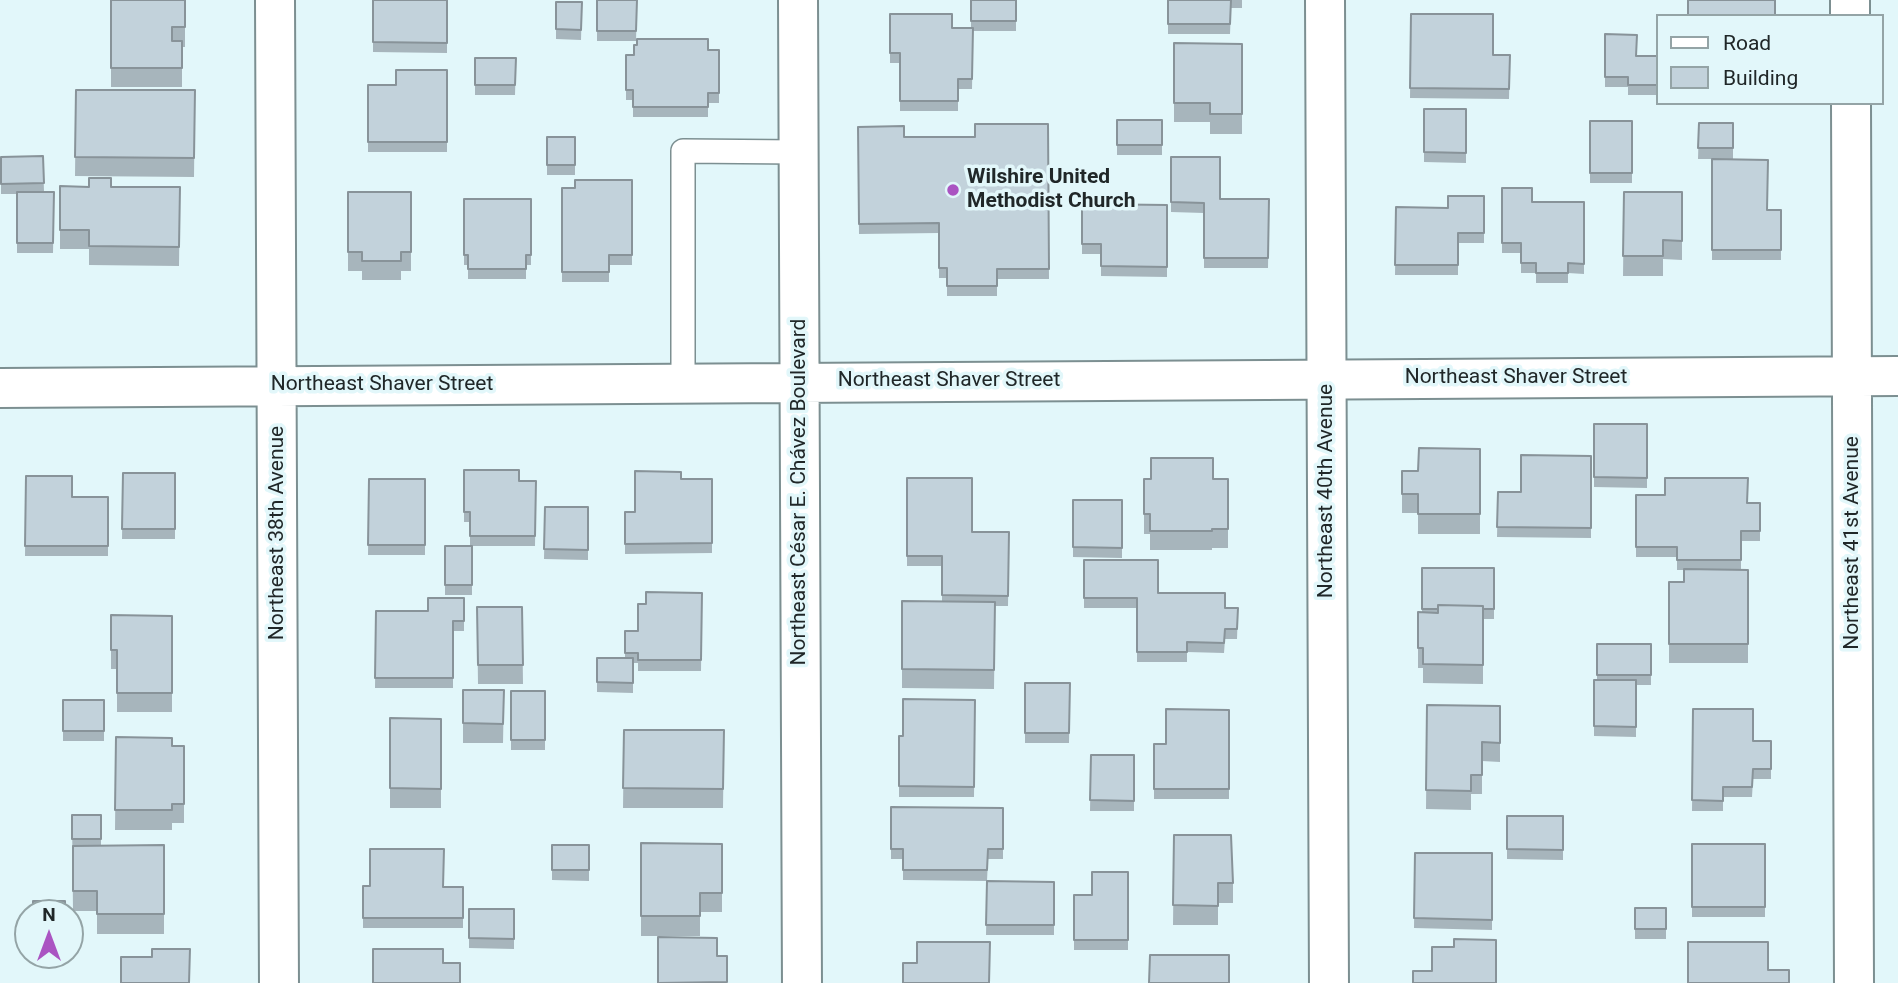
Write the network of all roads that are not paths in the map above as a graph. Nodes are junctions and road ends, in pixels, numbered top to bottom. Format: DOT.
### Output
graph roads {
  1 [pos="275,0"];
  2 [pos="798,0"];
  3 [pos="1325,0"];
  4 [pos="1851,105"];
  5 [pos="799,152"];
  6 [pos="1898,376"];
  7 [pos="1852,377"];
  8 [pos="1327,379"];
  9 [pos="799,382"];
  10 [pos="683,383"];
  11 [pos="277,386"];
  12 [pos="0,388"];
  13 [pos="279,983"];
  14 [pos="802,983"];
  15 [pos="1329,983"];
  16 [pos="1854,983"];
  1 -- 11 [label="street, Northeast 38th Avenue"];
  2 -- 5 [label="street, Northeast César E. Chávez Boulevard"];
  3 -- 8 [label="street, Northeast 40th Avenue"];
  4 -- 7 [label="street, Northeast 41st Avenue"];
  5 -- 9 [label="street, Northeast César E. Chávez Boulevard"];
  5 -- 10 [label="lane"];
  6 -- 7 [label="street, Northeast Shaver Street"];
  7 -- 8 [label="street, Northeast Shaver Street"];
  7 -- 16 [label="street, Northeast 41st Avenue"];
  8 -- 9 [label="street, Northeast Shaver Street"];
  8 -- 15 [label="street, Northeast 40th Avenue"];
  9 -- 10 [label="street, Northeast Shaver Street"];
  9 -- 14 [label="street, Northeast César E. Chávez Boulevard"];
  10 -- 11 [label="street, Northeast Shaver Street"];
  11 -- 12 [label="street, Northeast Shaver Street"];
  11 -- 13 [label="street, Northeast 38th Avenue"];
}
